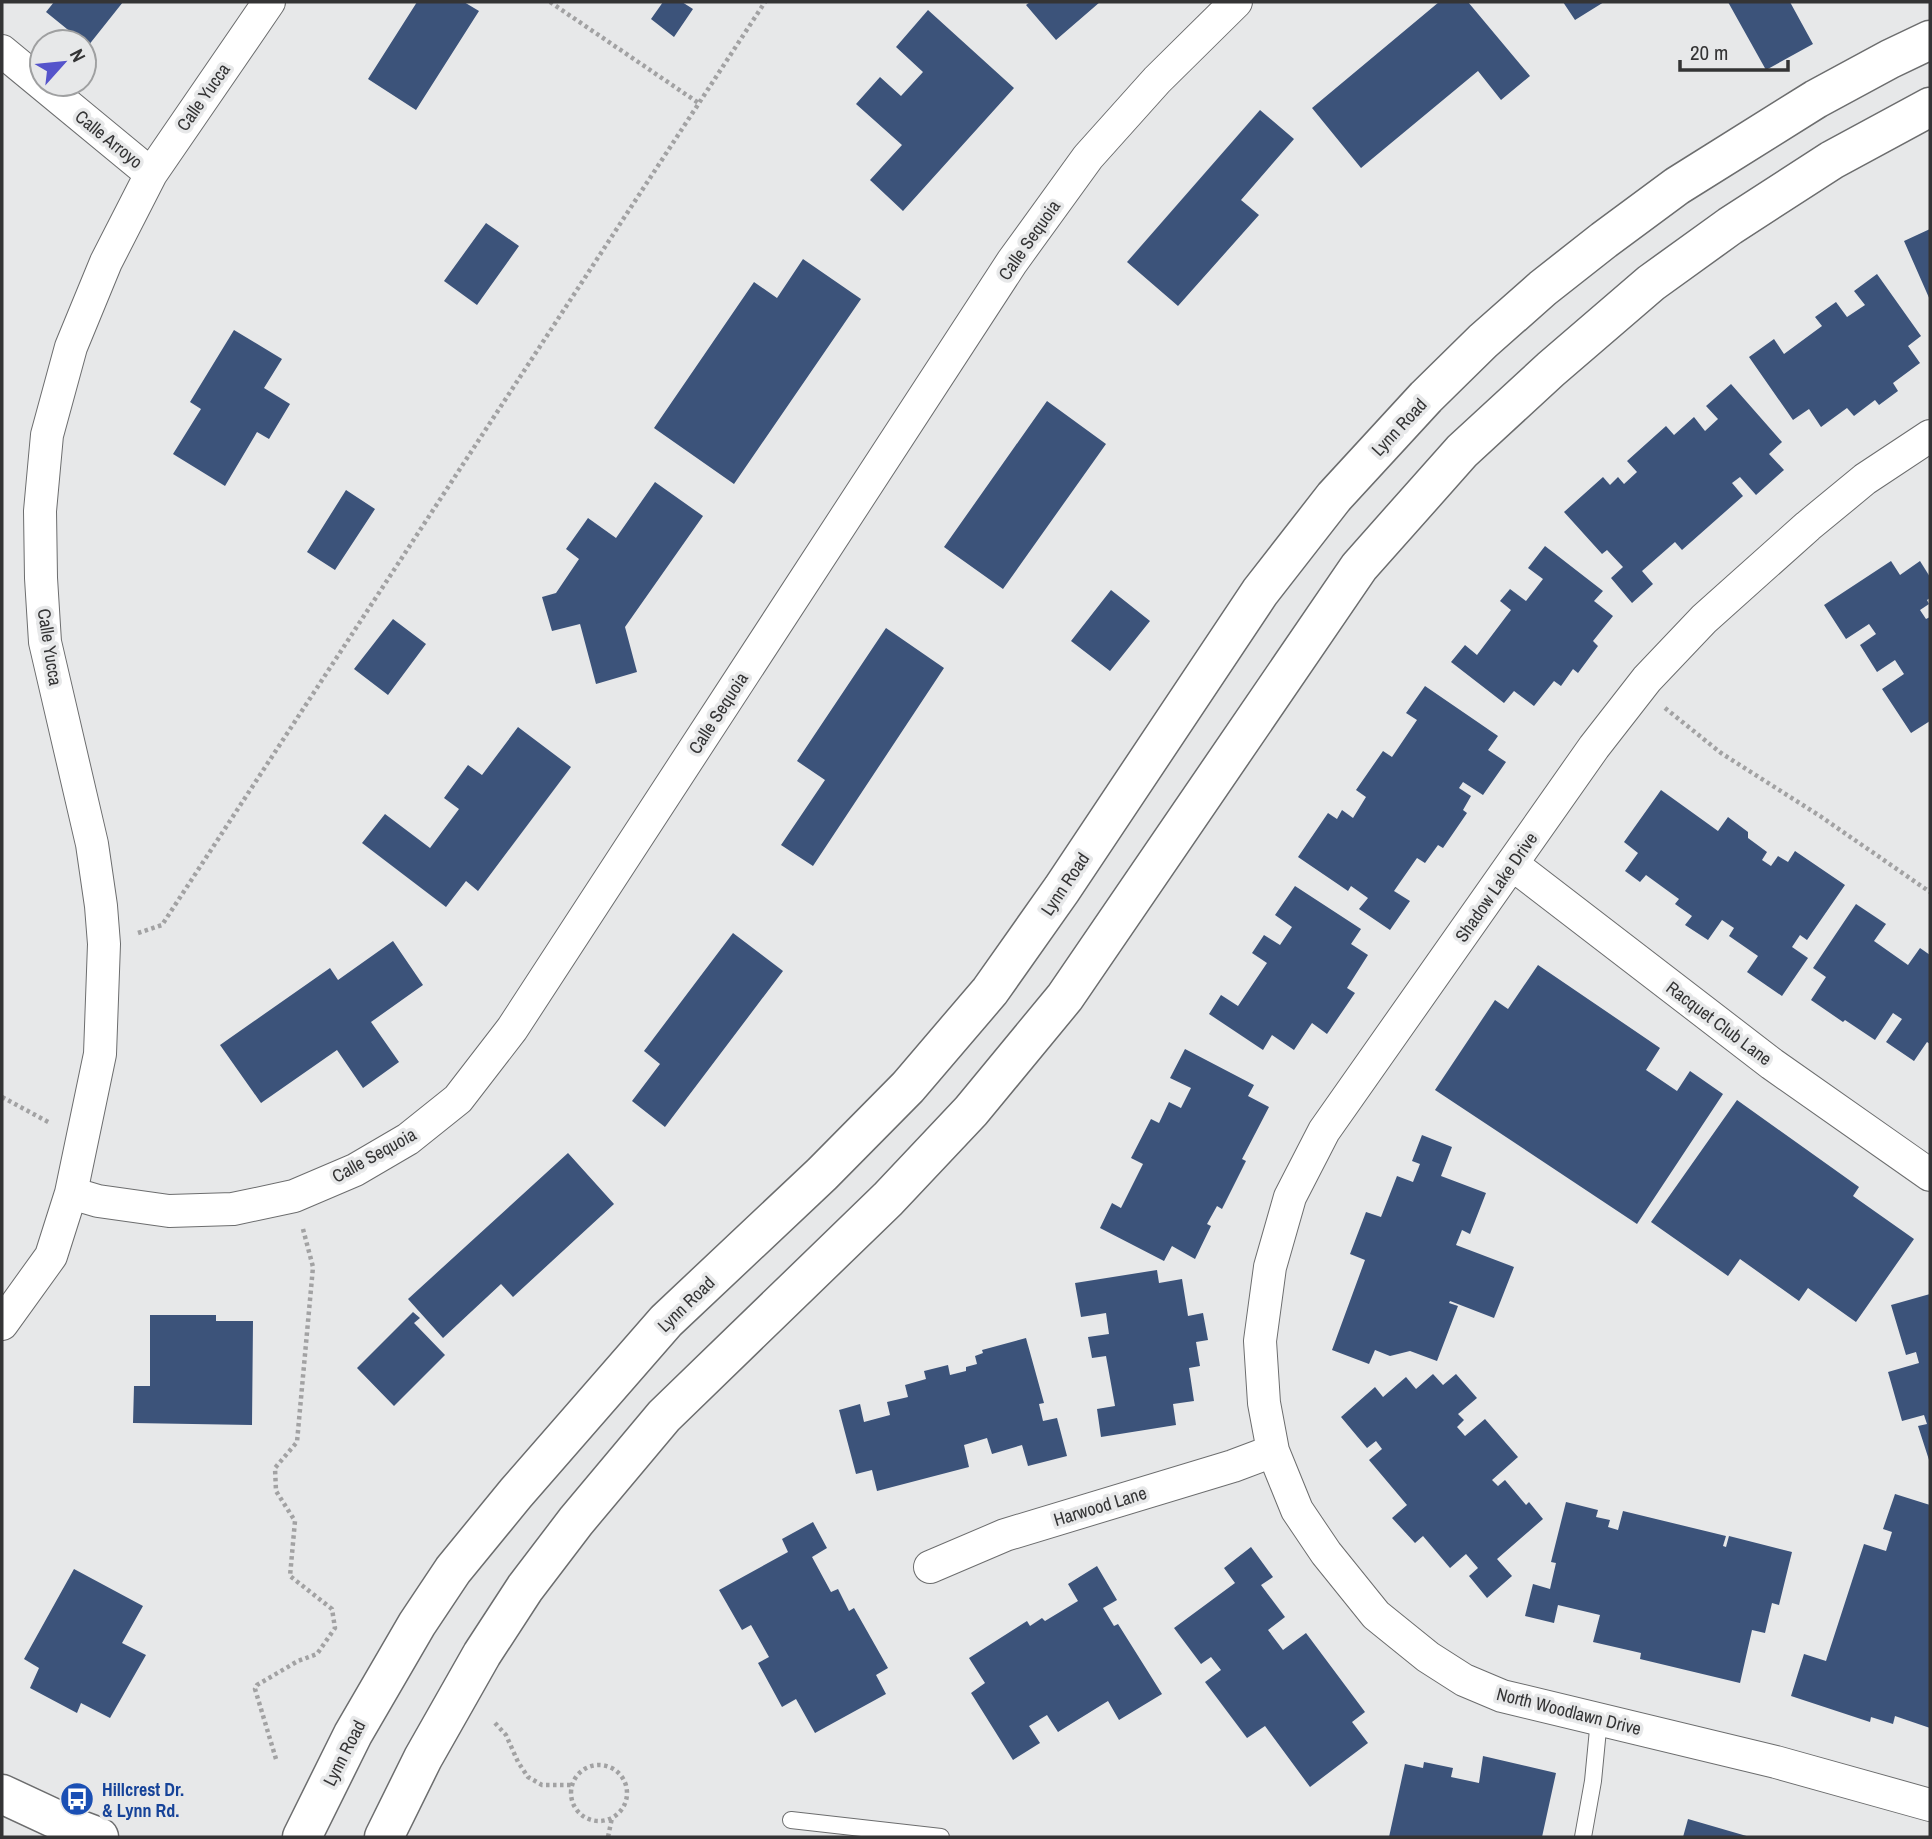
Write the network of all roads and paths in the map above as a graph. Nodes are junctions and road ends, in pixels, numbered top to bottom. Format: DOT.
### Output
graph roads {
  1 [pos="269,2"];
  2 [pos="550,2"];
  3 [pos="765,2"];
  4 [pos="1236,2"];
  5 [pos="1930,40"];
  6 [pos="2,51"];
  7 [pos="700,104"];
  8 [pos="1930,107"];
  9 [pos="151,174"];
  10 [pos="1927,445"];
  11 [pos="1640,688"];
  12 [pos="1512,864"];
  13 [pos="1930,892"];
  14 [pos="104,944"];
  15 [pos="2,1097"];
  16 [pos="83,1141"];
  17 [pos="1930,1175"];
  18 [pos="71,1193"];
  19 [pos="294,1196"];
  20 [pos="2,1324"];
  21 [pos="1272,1451"];
  22 [pos="930,1567"];
  23 [pos="1599,1719"];
  24 [pos="495,1723"];
  25 [pos="276,1759"];
  26 [pos="571,1785"];
  27 [pos="2,1794"];
  28 [pos="1930,1805"];
  29 [pos="612,1818"];
  30 [pos="791,1821"];
  31 [pos="99,1837"];
  32 [pos="302,1837"];
  33 [pos="384,1837"];
  34 [pos="608,1837"];
  35 [pos="941,1837"];
  36 [pos="1583,1837"];
  1 -- 9 [label="street, Calle Yucca"];
  2 -- 7 [label="path"];
  3 -- 7 [label="path"];
  4 -- 19 [label="street, Calle Sequoia"];
  5 -- 32 [label="main road, Lynn Road"];
  6 -- 9 [label="street, Calle Arroyo"];
  7 -- 14 [label="path"];
  8 -- 33 [label="main road"];
  9 -- 14 [label="street, Calle Yucca"];
  10 -- 11 [label="street, Shadow Lake Drive"];
  11 -- 12 [label="street, Shadow Lake Drive"];
  11 -- 13 [label="path"];
  12 -- 17 [label="street, Racquet Club Lane"];
  12 -- 21 [label="street, Shadow Lake Drive"];
  14 -- 16 [label="street, Calle Yucca"];
  15 -- 16 [label="path"];
  16 -- 18 [label="street, Calle Yucca"];
  18 -- 19 [label="street, Calle Sequoia"];
  18 -- 20 [label="street, Calle Yucca"];
  19 -- 25 [label="path"];
  21 -- 22 [label="street, Harwood Lane"];
  21 -- 23 [label="street, North Woodlawn Drive"];
  23 -- 28 [label="street, North Woodlawn Drive"];
  23 -- 36 [label="lane"];
  24 -- 26 [label="path"];
  26 -- 29 [label="path"];
  26 -- 29 [label="path"];
  27 -- 31 [label="main road"];
  29 -- 34 [label="path"];
  30 -- 35 [label="lane"];
}
